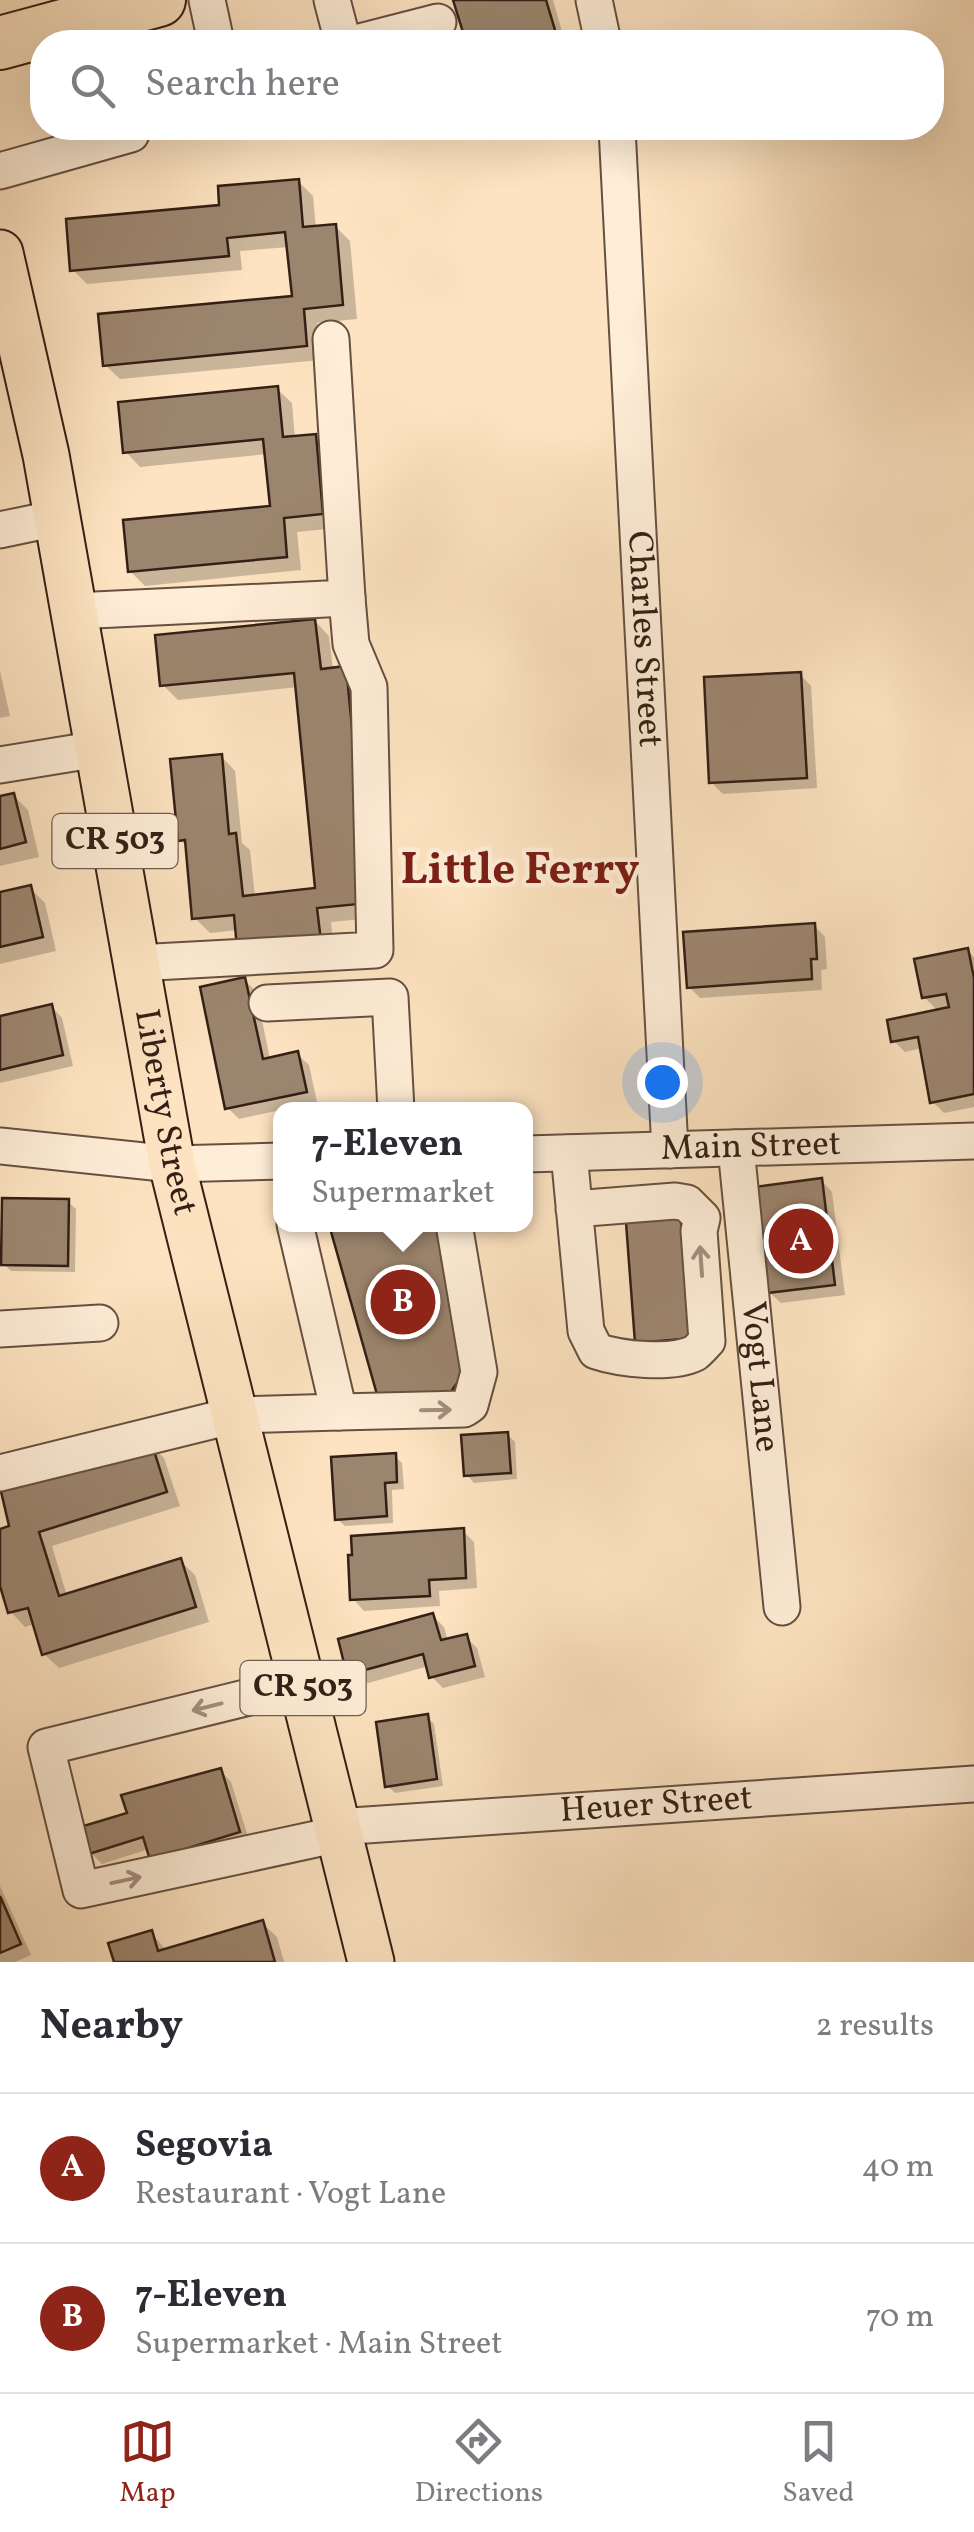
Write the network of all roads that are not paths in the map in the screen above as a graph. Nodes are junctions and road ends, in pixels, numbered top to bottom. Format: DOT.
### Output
graph roads {
  1 [pos="159,0"];
  2 [pos="206,0"];
  3 [pos="332,0"];
  4 [pos="594,0"];
  5 [pos="438,22"];
  6 [pos="70,30"];
  7 [pos="213,30"];
  8 [pos="340,30"];
  9 [pos="407,30"];
  10 [pos="600,30"];
  11 [pos="30,39"];
  12 [pos="0,42"];
  13 [pos="74,140"];
  14 [pos="618,140"];
  15 [pos="0,171"];
  16 [pos="0,254"];
  17 [pos="332,339"];
  18 [pos="57,518"];
  19 [pos="0,530"];
  20 [pos="347,598"];
  21 [pos="74,611"];
  22 [pos="98,749"];
  23 [pos="0,765"];
  24 [pos="136,963"];
  25 [pos="267,1003"];
  26 [pos="396,1102"];
  27 [pos="974,1141"];
  28 [pos="0,1146"];
  29 [pos="736,1148"];
  30 [pos="670,1150"];
  31 [pos="569,1153"];
  32 [pos="533,1154"];
  33 [pos="273,1161"];
  34 [pos="172,1164"];
  35 [pos="574,1209"];
  36 [pos="298,1232"];
  37 [pos="455,1232"];
  38 [pos="100,1323"];
  39 [pos="0,1329"];
  40 [pos="339,1412"];
  41 [pos="234,1415"];
  42 [pos="0,1472"];
  43 [pos="782,1607"];
  44 [pos="302,1684"];
  45 [pos="974,1784"];
  46 [pos="338,1830"];
  47 [pos="371,1962"];
  1 -- 6 [label="highway"];
  2 -- 7 [label="street"];
  3 -- 8 [label="street"];
  4 -- 10 [label="street"];
  5 -- 9 [label="street"];
  11 -- 12 [label="highway"];
  13 -- 15 [label="street"];
  14 -- 30 [label="street, Charles Street"];
  16 -- 18 [label="main road, Liberty Street / CR 503"];
  17 -- 20 [label="street"];
  18 -- 19 [label="street"];
  18 -- 21 [label="main road, Liberty Street / CR 503"];
  20 -- 21 [label="street"];
  20 -- 24 [label="street"];
  21 -- 22 [label="main road, Liberty Street / CR 503"];
  22 -- 23 [label="street"];
  22 -- 24 [label="main road, Liberty Street / CR 503"];
  24 -- 34 [label="main road, Liberty Street / CR 503"];
  25 -- 26 [label="street"];
  27 -- 29 [label="street, Main Street"];
  28 -- 34 [label="street"];
  29 -- 30 [label="street, Main Street"];
  29 -- 43 [label="street, Vogt Lane"];
  30 -- 31 [label="street, Main Street"];
  31 -- 32 [label="street, Main Street"];
  31 -- 35 [label="street"];
  33 -- 34 [label="street"];
  34 -- 41 [label="main road, Liberty Street / CR 503"];
  35 -- 35 [label="street, one-way"];
  36 -- 40 [label="street"];
  40 -- 37 [label="street, one-way"];
  38 -- 39 [label="street"];
  40 -- 41 [label="street"];
  41 -- 42 [label="street"];
  41 -- 44 [label="main road, Liberty Street / CR 503"];
  44 -- 46 [label="main road, Liberty Street / CR 503"];
  44 -- 46 [label="street, Heuer Street, one-way"];
  45 -- 46 [label="street, Heuer Street"];
  46 -- 47 [label="main road, Liberty Street / CR 503"];
}
